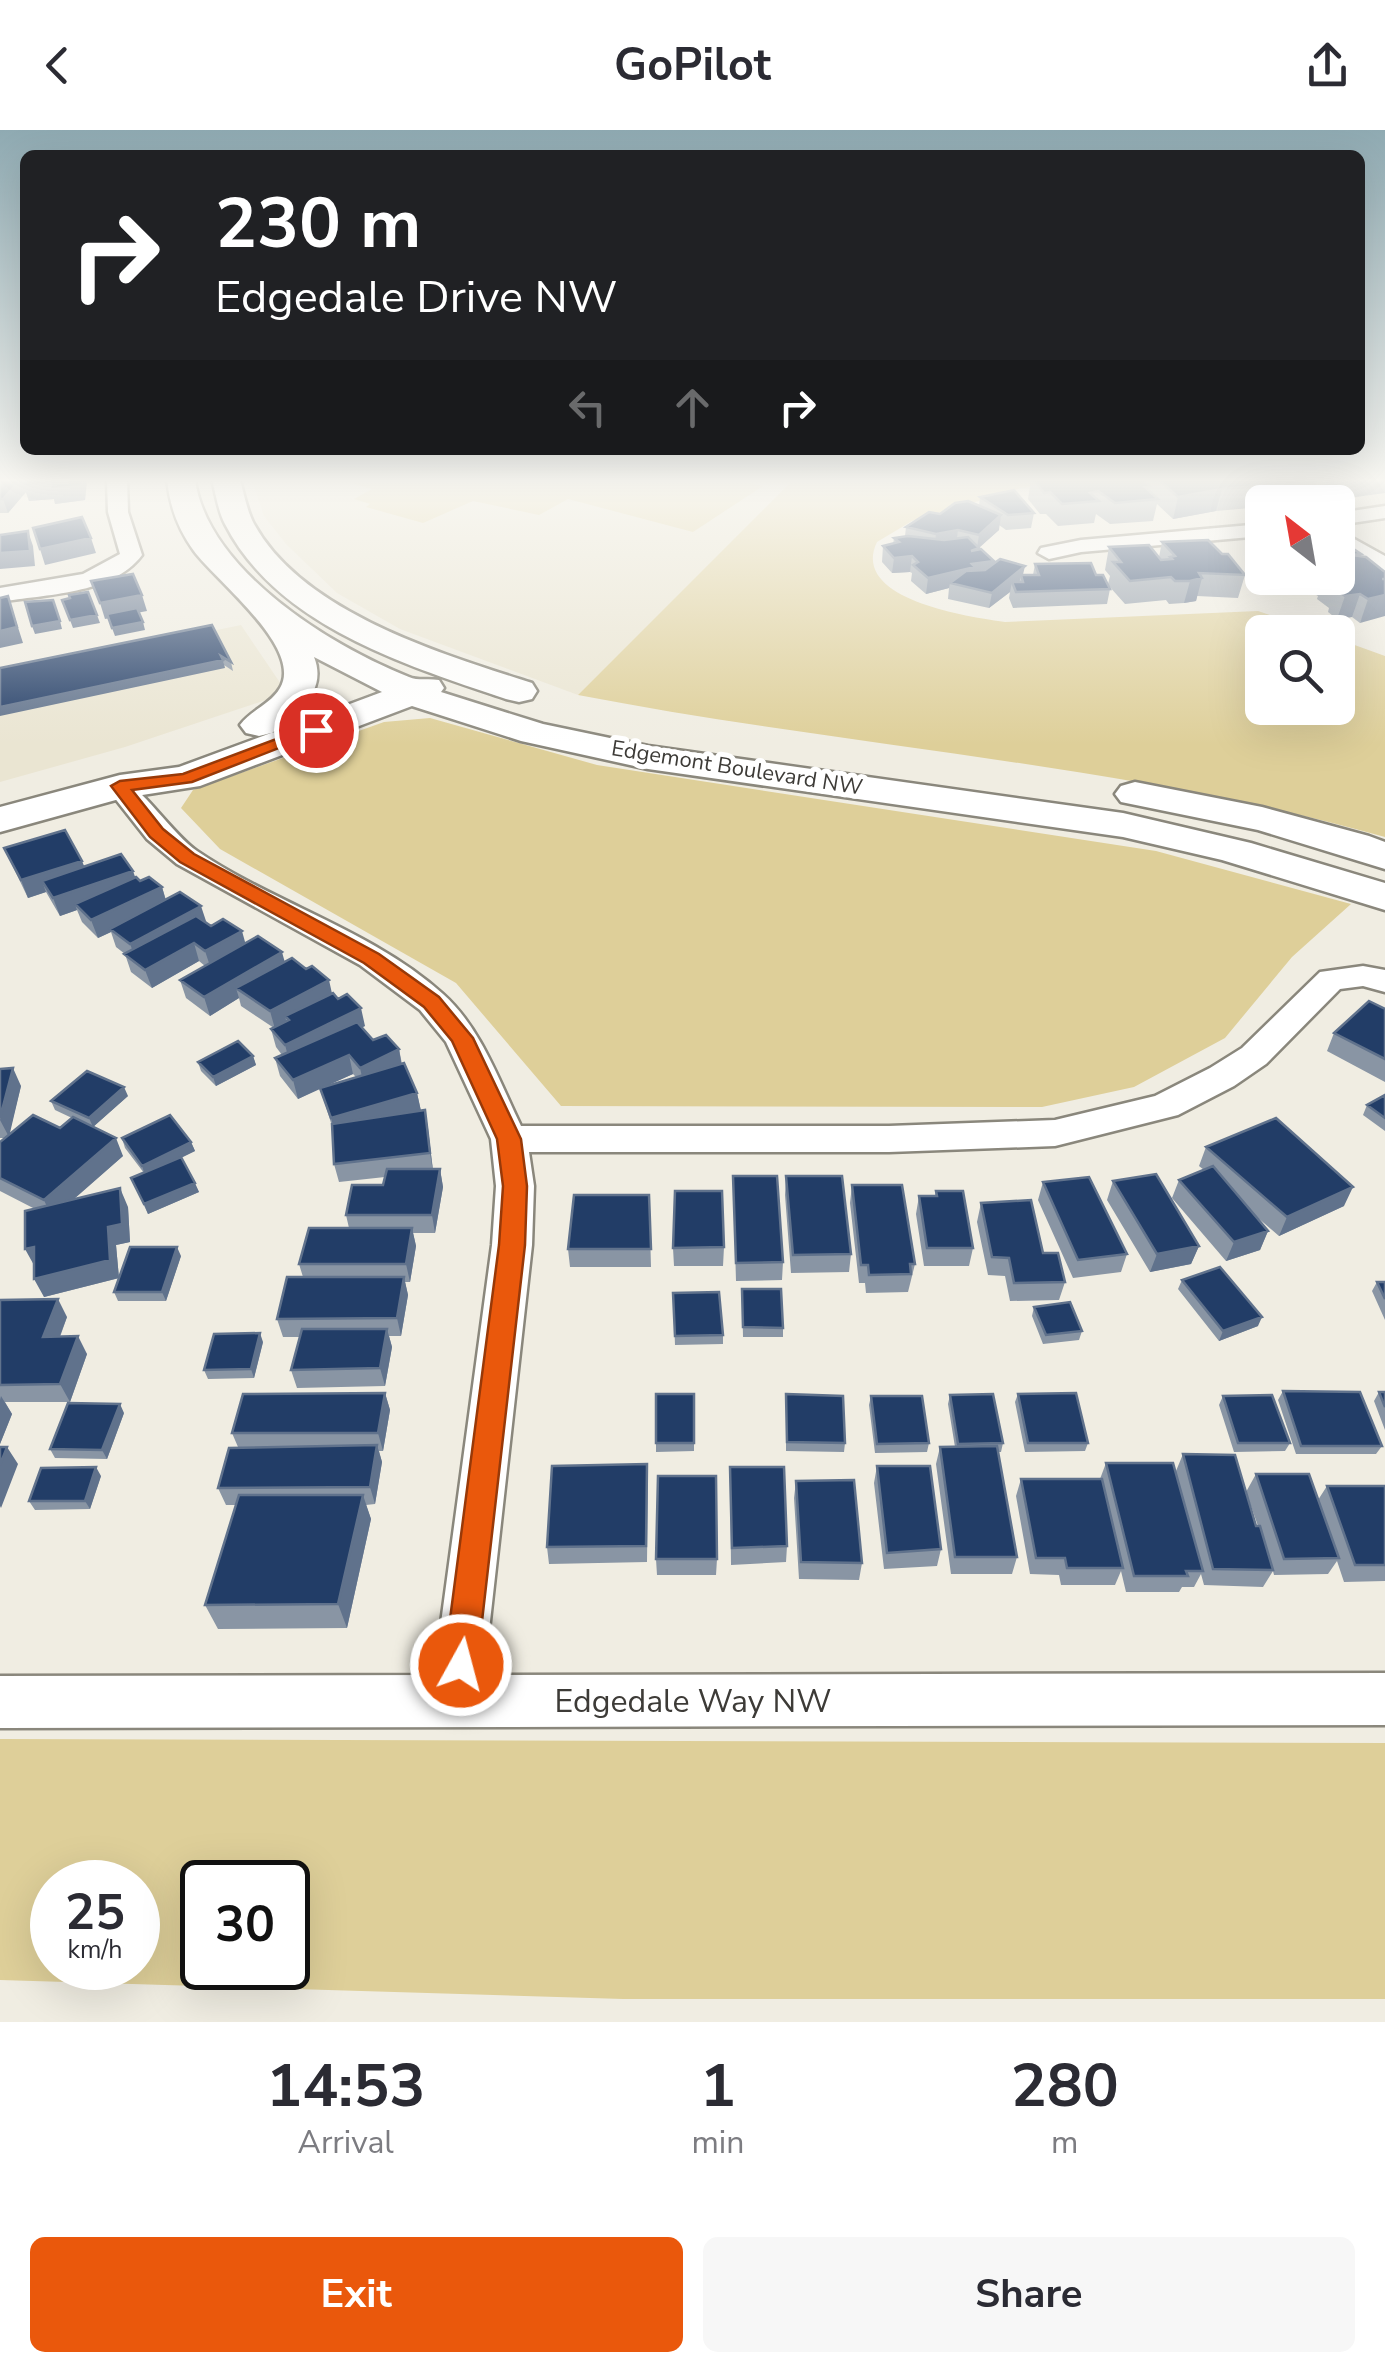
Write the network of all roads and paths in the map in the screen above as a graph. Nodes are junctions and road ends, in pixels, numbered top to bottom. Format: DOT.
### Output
graph roads {
  1 [pos="116,568"];
  2 [pos="227,568"];
  3 [pos="272,568"];
  4 [pos="0,595"];
  5 [pos="274,617"];
  6 [pos="406,678"];
  7 [pos="259,725"];
  8 [pos="120,786"];
  9 [pos="0,820"];
  10 [pos="1385,856"];
  11 [pos="1385,897"];
  12 [pos="1385,981"];
  13 [pos="509,1139"];
  14 [pos="1385,1699"];
  15 [pos="0,1702"];
  16 [pos="456,1702"];
  1 -- 4 [label="street"];
  2 -- 5 [label="main road, Edgemont Boulevard NW"];
  3 -- 6 [label="main road, Edgemont Boulevard NW"];
  5 -- 6 [label="main road, Edgemont Boulevard NW"];
  5 -- 7 [label="main road"];
  6 -- 7 [label="main road"];
  6 -- 8 [label="main road"];
  6 -- 10 [label="main road, Edgemont Boulevard NW"];
  6 -- 11 [label="main road, Edgemont Boulevard NW"];
  7 -- 8 [label="main road"];
  8 -- 9 [label="main road"];
  8 -- 13 [label="street"];
  12 -- 13 [label="street"];
  13 -- 16 [label="street"];
  14 -- 16 [label="street, Edgedale Way NW"];
  15 -- 16 [label="street, Edgedale Way NW"];
}
